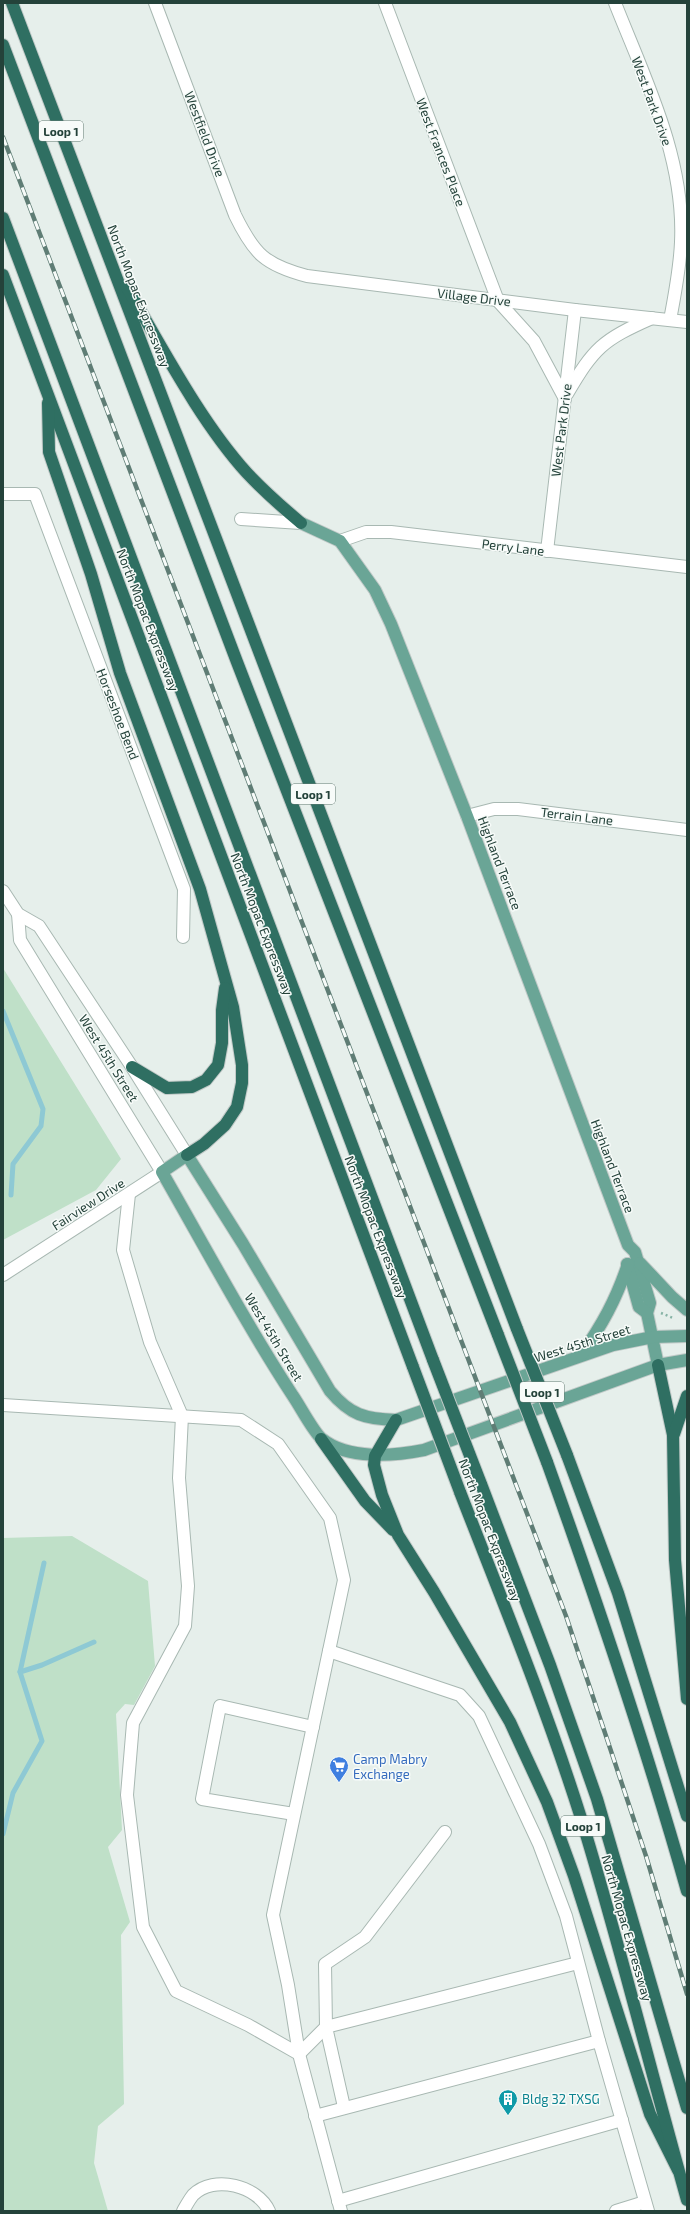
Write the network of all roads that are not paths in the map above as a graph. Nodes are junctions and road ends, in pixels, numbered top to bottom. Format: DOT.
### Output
graph roads {
  1 [pos="12,3"];
  2 [pos="155,3"];
  3 [pos="385,3"];
  4 [pos="615,3"];
  5 [pos="3,45"];
  6 [pos="3,218"];
  7 [pos="109,259"];
  8 [pos="264,259"];
  9 [pos="3,276"];
  10 [pos="498,301"];
  11 [pos="575,310"];
  12 [pos="652,318"];
  13 [pos="670,320"];
  14 [pos="687,322"];
  15 [pos="47,391"];
  16 [pos="565,399"];
  17 [pos="3,494"];
  18 [pos="241,519"];
  19 [pos="301,523"];
  20 [pos="340,541"];
  21 [pos="547,551"];
  22 [pos="687,567"];
  23 [pos="467,816"];
  24 [pos="687,830"];
  25 [pos="3,891"];
  26 [pos="18,914"];
  27 [pos="183,937"];
  28 [pos="226,983"];
  29 [pos="132,1067"];
  30 [pos="187,1155"];
  31 [pos="162,1172"];
  32 [pos="129,1194"];
  33 [pos="633,1262"];
  34 [pos="3,1274"];
  35 [pos="687,1310"];
  36 [pos="687,1336"];
  37 [pos="653,1337"];
  38 [pos="581,1355"];
  39 [pos="687,1360"];
  40 [pos="658,1365"];
  41 [pos="687,1396"];
  42 [pos="3,1405"];
  43 [pos="182,1416"];
  44 [pos="396,1420"];
  45 [pos="673,1436"];
  46 [pos="321,1439"];
  47 [pos="375,1456"];
  48 [pos="398,1535"];
  49 [pos="329,1652"];
  50 [pos="687,1700"];
  51 [pos="313,1727"];
  52 [pos="294,1814"];
  53 [pos="687,1816"];
  54 [pos="445,1832"];
  55 [pos="687,1891"];
  56 [pos="578,1963"];
  57 [pos="326,2027"];
  58 [pos="599,2041"];
  59 [pos="299,2054"];
  60 [pos="344,2107"];
  61 [pos="687,2108"];
  62 [pos="315,2116"];
  63 [pos="622,2120"];
  64 [pos="678,2170"];
  65 [pos="687,2200"];
  66 [pos="339,2206"];
  67 [pos="646,2207"];
  68 [pos="183,2211"];
  69 [pos="269,2211"];
  70 [pos="616,2211"];
  1 -- 7 [label="highway, North Mopac Expressway / Loop 1"];
  2 -- 8 [label="street, Westfield Drive"];
  3 -- 10 [label="street, West Frances Place"];
  4 -- 13 [label="street, West Park Drive"];
  5 -- 55 [label="highway, bridge"];
  6 -- 61 [label="highway, bridge"];
  7 -- 19 [label="highway"];
  7 -- 53 [label="highway, North Mopac Expressway / Loop 1, bridge"];
  8 -- 10 [label="street, Village Drive"];
  9 -- 15 [label="highway, North Mopac Expressway / Loop 1"];
  10 -- 11 [label="street, Village Drive"];
  10 -- 16 [label="street"];
  11 -- 12 [label="street, Village Drive"];
  11 -- 16 [label="street, West Park Drive"];
  12 -- 13 [label="street, Village Drive"];
  12 -- 16 [label="street"];
  13 -- 14 [label="street, Village Drive"];
  15 -- 28 [label="highway"];
  15 -- 64 [label="highway, North Mopac Expressway / Loop 1, bridge"];
  16 -- 21 [label="street, West Park Drive"];
  17 -- 27 [label="street, Horseshoe Bend"];
  18 -- 19 [label="street"];
  19 -- 20 [label="main road, Highland Terrace"];
  20 -- 21 [label="street, Perry Lane"];
  20 -- 23 [label="main road, Highland Terrace"];
  21 -- 22 [label="street, Perry Lane"];
  23 -- 24 [label="street, Terrain Lane"];
  23 -- 33 [label="main road, Highland Terrace"];
  25 -- 26 [label="street, West 45th Street"];
  26 -- 29 [label="street, West 45th Street"];
  26 -- 31 [label="street, West 45th Street"];
  28 -- 29 [label="highway"];
  28 -- 30 [label="highway"];
  29 -- 30 [label="street, West 45th Street"];
  30 -- 31 [label="main road, Fairview Drive"];
  30 -- 44 [label="main road, West 45th Street"];
  31 -- 32 [label="street, Fairview Drive"];
  31 -- 46 [label="main road, West 45th Street"];
  32 -- 34 [label="street, Fairview Drive"];
  32 -- 43 [label="street"];
  33 -- 35 [label="main road"];
  33 -- 37 [label="main road, Highland Terrace"];
  33 -- 38 [label="main road"];
  36 -- 37 [label="main road, West 45th Street"];
  37 -- 38 [label="main road, West 45th Street"];
  37 -- 40 [label="main road, Highland Terrace"];
  38 -- 44 [label="main road, West 45th Street"];
  39 -- 40 [label="main road"];
  40 -- 45 [label="highway"];
  40 -- 47 [label="main road"];
  41 -- 45 [label="highway"];
  42 -- 43 [label="street"];
  43 -- 49 [label="street"];
  43 -- 59 [label="street"];
  44 -- 47 [label="highway"];
  45 -- 50 [label="highway"];
  46 -- 47 [label="main road"];
  46 -- 48 [label="highway"];
  47 -- 48 [label="highway"];
  48 -- 64 [label="highway"];
  49 -- 51 [label="street"];
  49 -- 56 [label="street"];
  51 -- 52 [label="street"];
  51 -- 52 [label="street"];
  52 -- 59 [label="street"];
  54 -- 57 [label="street"];
  56 -- 57 [label="street"];
  56 -- 58 [label="street"];
  57 -- 59 [label="street"];
  57 -- 60 [label="street"];
  58 -- 60 [label="street"];
  58 -- 63 [label="street"];
  59 -- 62 [label="street"];
  60 -- 62 [label="street"];
  62 -- 66 [label="street"];
  63 -- 66 [label="street"];
  63 -- 67 [label="street"];
  64 -- 65 [label="highway, North Mopac Expressway / Loop 1"];
  67 -- 70 [label="street"];
  68 -- 69 [label="street"];
}
